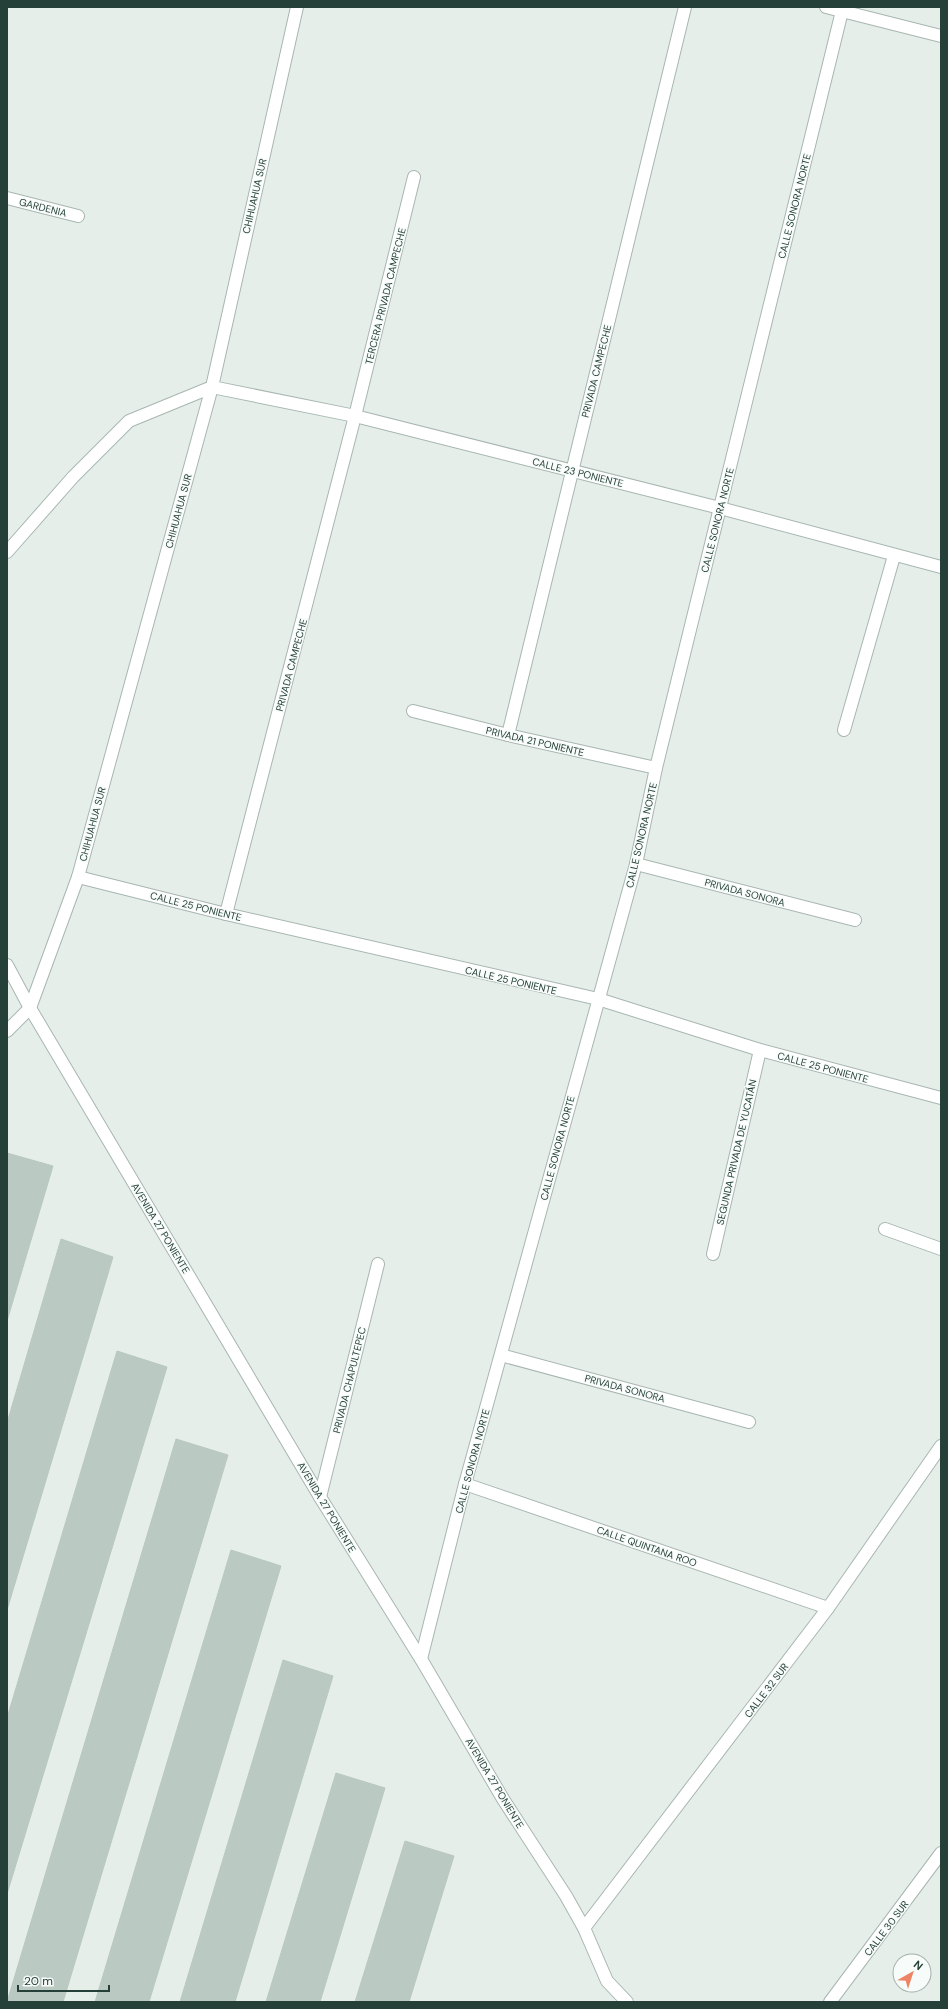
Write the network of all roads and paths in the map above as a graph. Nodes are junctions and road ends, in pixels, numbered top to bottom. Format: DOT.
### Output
graph roads {
  1 [pos="297,7"];
  2 [pos="685,7"];
  3 [pos="826,7"];
  4 [pos="843,9"];
  5 [pos="941,36"];
  6 [pos="414,177"];
  7 [pos="7,198"];
  8 [pos="78,216"];
  9 [pos="212,387"];
  10 [pos="355,416"];
  11 [pos="572,470"];
  12 [pos="720,508"];
  13 [pos="7,552"];
  14 [pos="894,556"];
  15 [pos="941,567"];
  16 [pos="414,711"];
  17 [pos="844,730"];
  18 [pos="508,736"];
  19 [pos="656,768"];
  20 [pos="636,864"];
  21 [pos="78,877"];
  22 [pos="226,914"];
  23 [pos="855,920"];
  24 [pos="7,965"];
  25 [pos="598,1000"];
  26 [pos="30,1008"];
  27 [pos="7,1031"];
  28 [pos="760,1050"];
  29 [pos="941,1098"];
  30 [pos="885,1229"];
  31 [pos="941,1249"];
  32 [pos="713,1254"];
  33 [pos="378,1264"];
  34 [pos="501,1355"];
  35 [pos="749,1422"];
  36 [pos="941,1446"];
  37 [pos="465,1484"];
  38 [pos="320,1497"];
  39 [pos="828,1608"];
  40 [pos="421,1659"];
  41 [pos="941,1853"];
  42 [pos="584,1928"];
  43 [pos="627,2002"];
  44 [pos="830,2002"];
  1 -- 9 [label="street, CHIHUAHUA SUR"];
  2 -- 11 [label="street, PRIVADA CAMPECHE"];
  3 -- 4 [label="street"];
  4 -- 5 [label="street"];
  4 -- 12 [label="street, CALLE SONORA NORTE"];
  6 -- 10 [label="street, TERCERA PRIVADA CAMPECHE"];
  7 -- 8 [label="street, GARDENIA"];
  9 -- 10 [label="street, CALLE 23 PONIENTE"];
  9 -- 13 [label="street"];
  9 -- 21 [label="street, CHIHUAHUA SUR"];
  10 -- 11 [label="street, CALLE 23 PONIENTE"];
  10 -- 22 [label="street, PRIVADA CAMPECHE"];
  11 -- 12 [label="street, CALLE 23 PONIENTE"];
  11 -- 18 [label="street, PRIVADA CAMPECHE"];
  12 -- 14 [label="street, CALLE 23 PONIENTE"];
  12 -- 19 [label="street, CALLE SONORA NORTE"];
  14 -- 15 [label="street, CALLE 23 PONIENTE"];
  14 -- 17 [label="street"];
  16 -- 18 [label="street, PRIVADA 21 PONIENTE"];
  18 -- 19 [label="street, PRIVADA 21 PONIENTE"];
  19 -- 20 [label="street, CALLE SONORA NORTE"];
  20 -- 23 [label="street, PRIVADA SONORA"];
  20 -- 25 [label="street, CALLE SONORA NORTE"];
  21 -- 22 [label="street, CALLE 25 PONIENTE"];
  21 -- 26 [label="street, CHIHUAHUA SUR"];
  22 -- 25 [label="street, CALLE 25 PONIENTE"];
  24 -- 26 [label="street, AVENIDA 27 PONIENTE"];
  25 -- 28 [label="street, CALLE 25 PONIENTE"];
  25 -- 34 [label="street, CALLE SONORA NORTE"];
  26 -- 27 [label="street"];
  26 -- 38 [label="street, AVENIDA 27 PONIENTE"];
  28 -- 29 [label="street, CALLE 25 PONIENTE"];
  28 -- 32 [label="street, SEGUNDA PRIVADA DE YUCATÁN"];
  30 -- 31 [label="street"];
  33 -- 38 [label="street, PRIVADA CHAPULTEPEC"];
  34 -- 35 [label="street, PRIVADA SONORA"];
  34 -- 37 [label="street, CALLE SONORA NORTE"];
  36 -- 39 [label="street, CALLE 32 SUR"];
  37 -- 39 [label="street, CALLE QUINTANA ROO"];
  37 -- 40 [label="street, CALLE SONORA NORTE"];
  38 -- 40 [label="street, AVENIDA 27 PONIENTE"];
  39 -- 42 [label="street, CALLE 32 SUR"];
  40 -- 42 [label="street, AVENIDA 27 PONIENTE"];
  41 -- 44 [label="street, CALLE 30 SUR"];
  42 -- 43 [label="street, AVENIDA 27 PONIENTE"];
}
